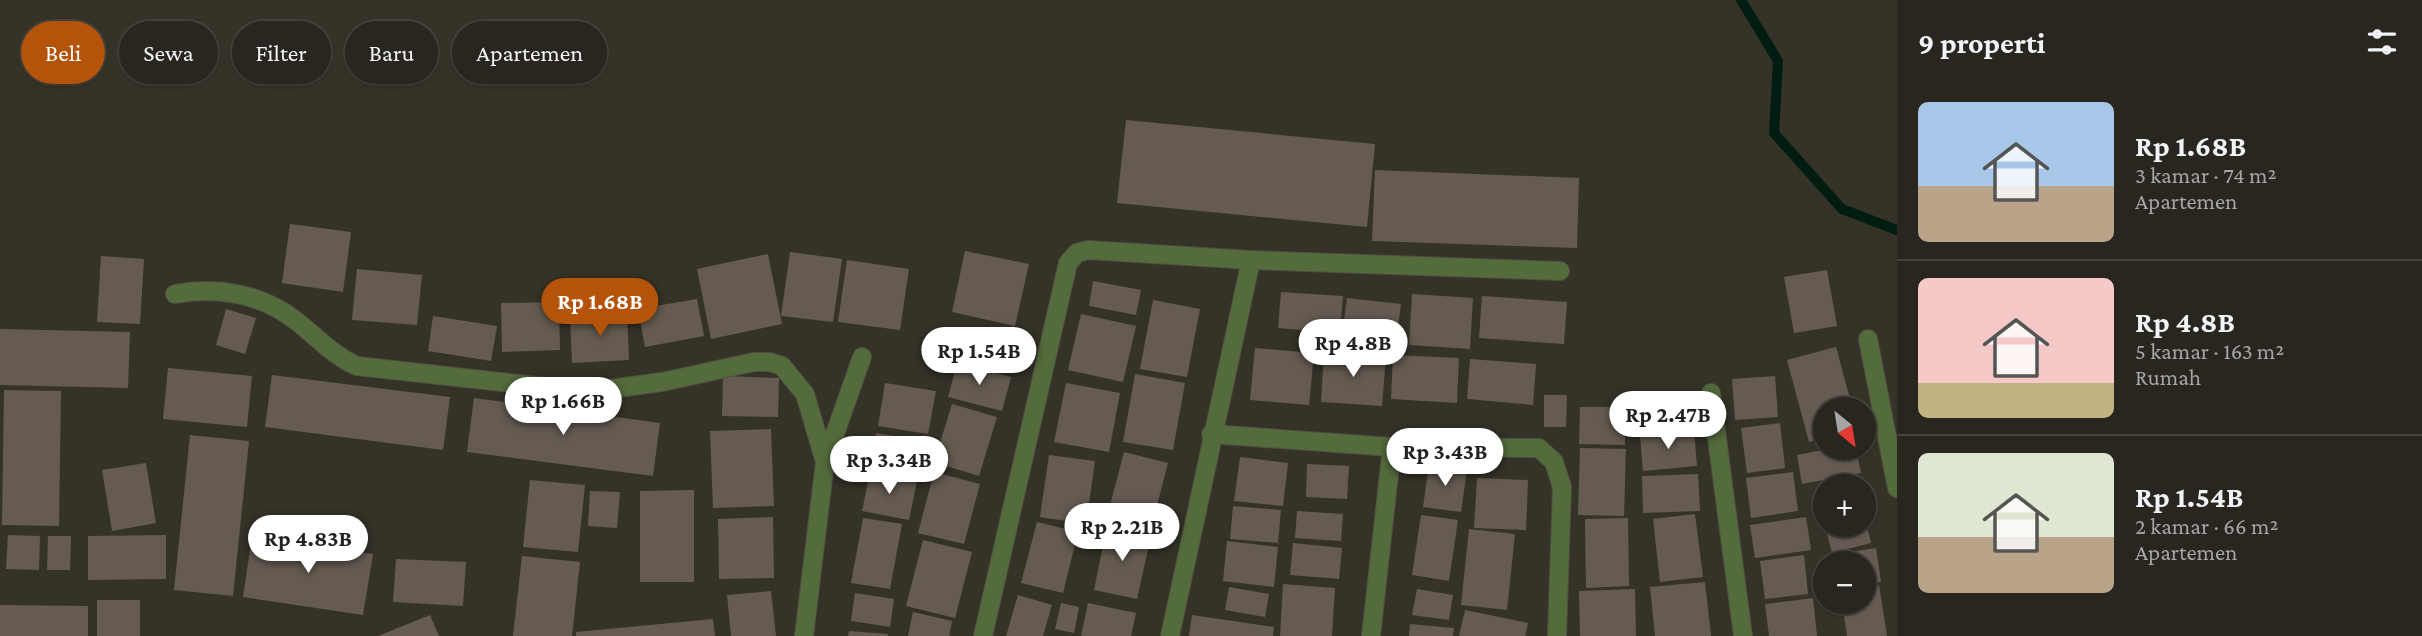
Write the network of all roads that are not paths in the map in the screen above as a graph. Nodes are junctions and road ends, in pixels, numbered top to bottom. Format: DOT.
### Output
graph roads {
  1 [pos="1251,260"];
  2 [pos="1560,271"];
  3 [pos="175,294"];
  4 [pos="1868,339"];
  5 [pos="862,357"];
  6 [pos="1712,393"];
  7 [pos="1211,434"];
  8 [pos="1392,447"];
  9 [pos="825,462"];
  10 [pos="1897,488"];
  11 [pos="804,636"];
  12 [pos="983,636"];
  13 [pos="1170,636"];
  14 [pos="1371,636"];
  15 [pos="1557,636"];
  16 [pos="1743,636"];
  1 -- 2 [label="street"];
  1 -- 7 [label="street"];
  1 -- 12 [label="street"];
  3 -- 9 [label="street"];
  4 -- 10 [label="street"];
  5 -- 9 [label="street"];
  6 -- 16 [label="street"];
  7 -- 8 [label="street"];
  7 -- 13 [label="street"];
  8 -- 14 [label="street"];
  8 -- 15 [label="street"];
  9 -- 11 [label="street"];
}
